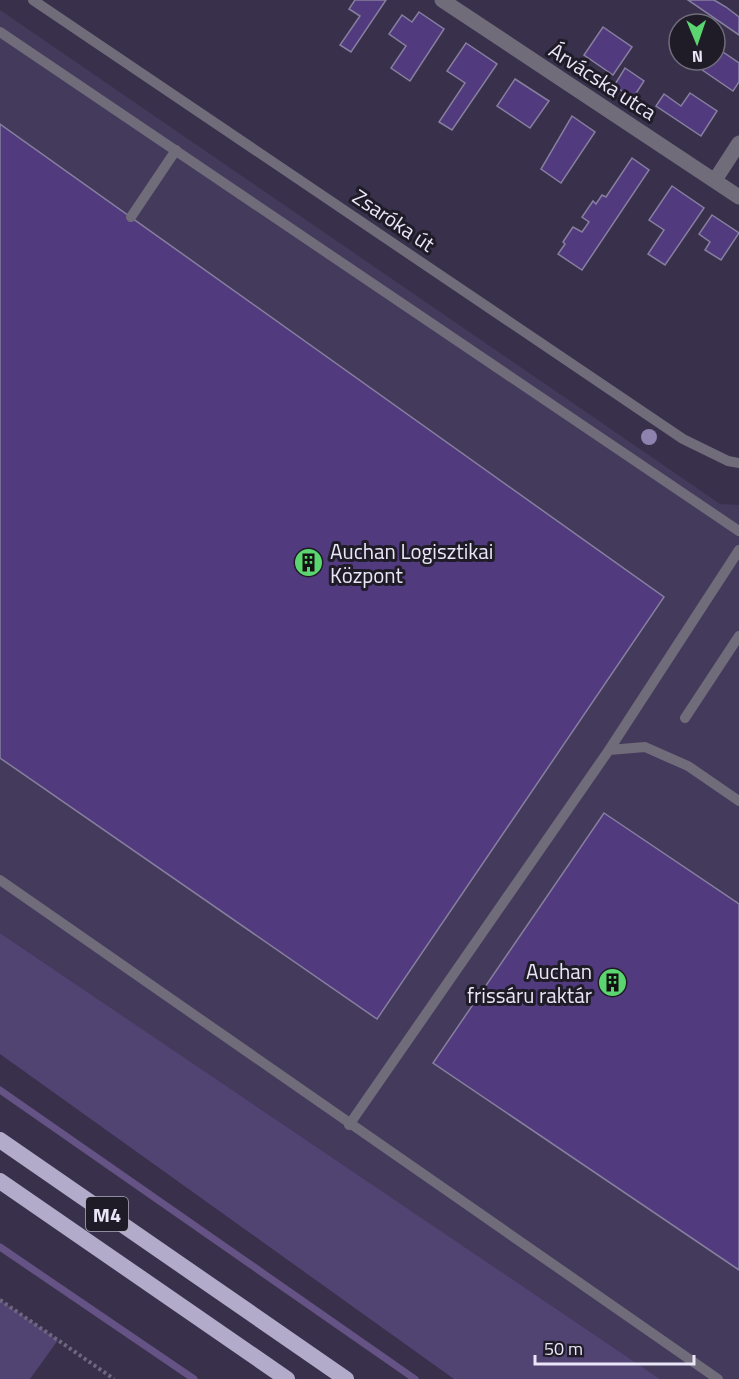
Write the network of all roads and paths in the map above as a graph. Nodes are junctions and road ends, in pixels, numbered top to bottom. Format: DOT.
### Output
graph roads {
  1 [pos="33,0"];
  2 [pos="442,0"];
  3 [pos="0,32"];
  4 [pos="739,143"];
  5 [pos="176,150"];
  6 [pos="715,180"];
  7 [pos="739,197"];
  8 [pos="131,217"];
  9 [pos="739,463"];
  10 [pos="739,531"];
  11 [pos="739,550"];
  12 [pos="739,636"];
  13 [pos="685,718"];
  14 [pos="609,750"];
  15 [pos="739,801"];
  16 [pos="0,880"];
  17 [pos="349,1125"];
  18 [pos="0,1140"];
  19 [pos="0,1181"];
  20 [pos="0,1300"];
  21 [pos="114,1379"];
  22 [pos="287,1379"];
  23 [pos="346,1379"];
  24 [pos="718,1379"];
  1 -- 9 [label="lane, Zsaróka út"];
  2 -- 6 [label="street, Árvácska utca"];
  3 -- 5 [label="lane"];
  4 -- 6 [label="street"];
  5 -- 8 [label="lane"];
  5 -- 10 [label="lane"];
  6 -- 7 [label="street, Árvácska utca"];
  11 -- 14 [label="lane"];
  12 -- 13 [label="lane"];
  14 -- 15 [label="lane"];
  14 -- 17 [label="lane"];
  16 -- 17 [label="lane"];
  17 -- 24 [label="lane"];
  18 -- 23 [label="highway, M4"];
  19 -- 22 [label="highway, M4"];
  20 -- 21 [label="path"];
}
